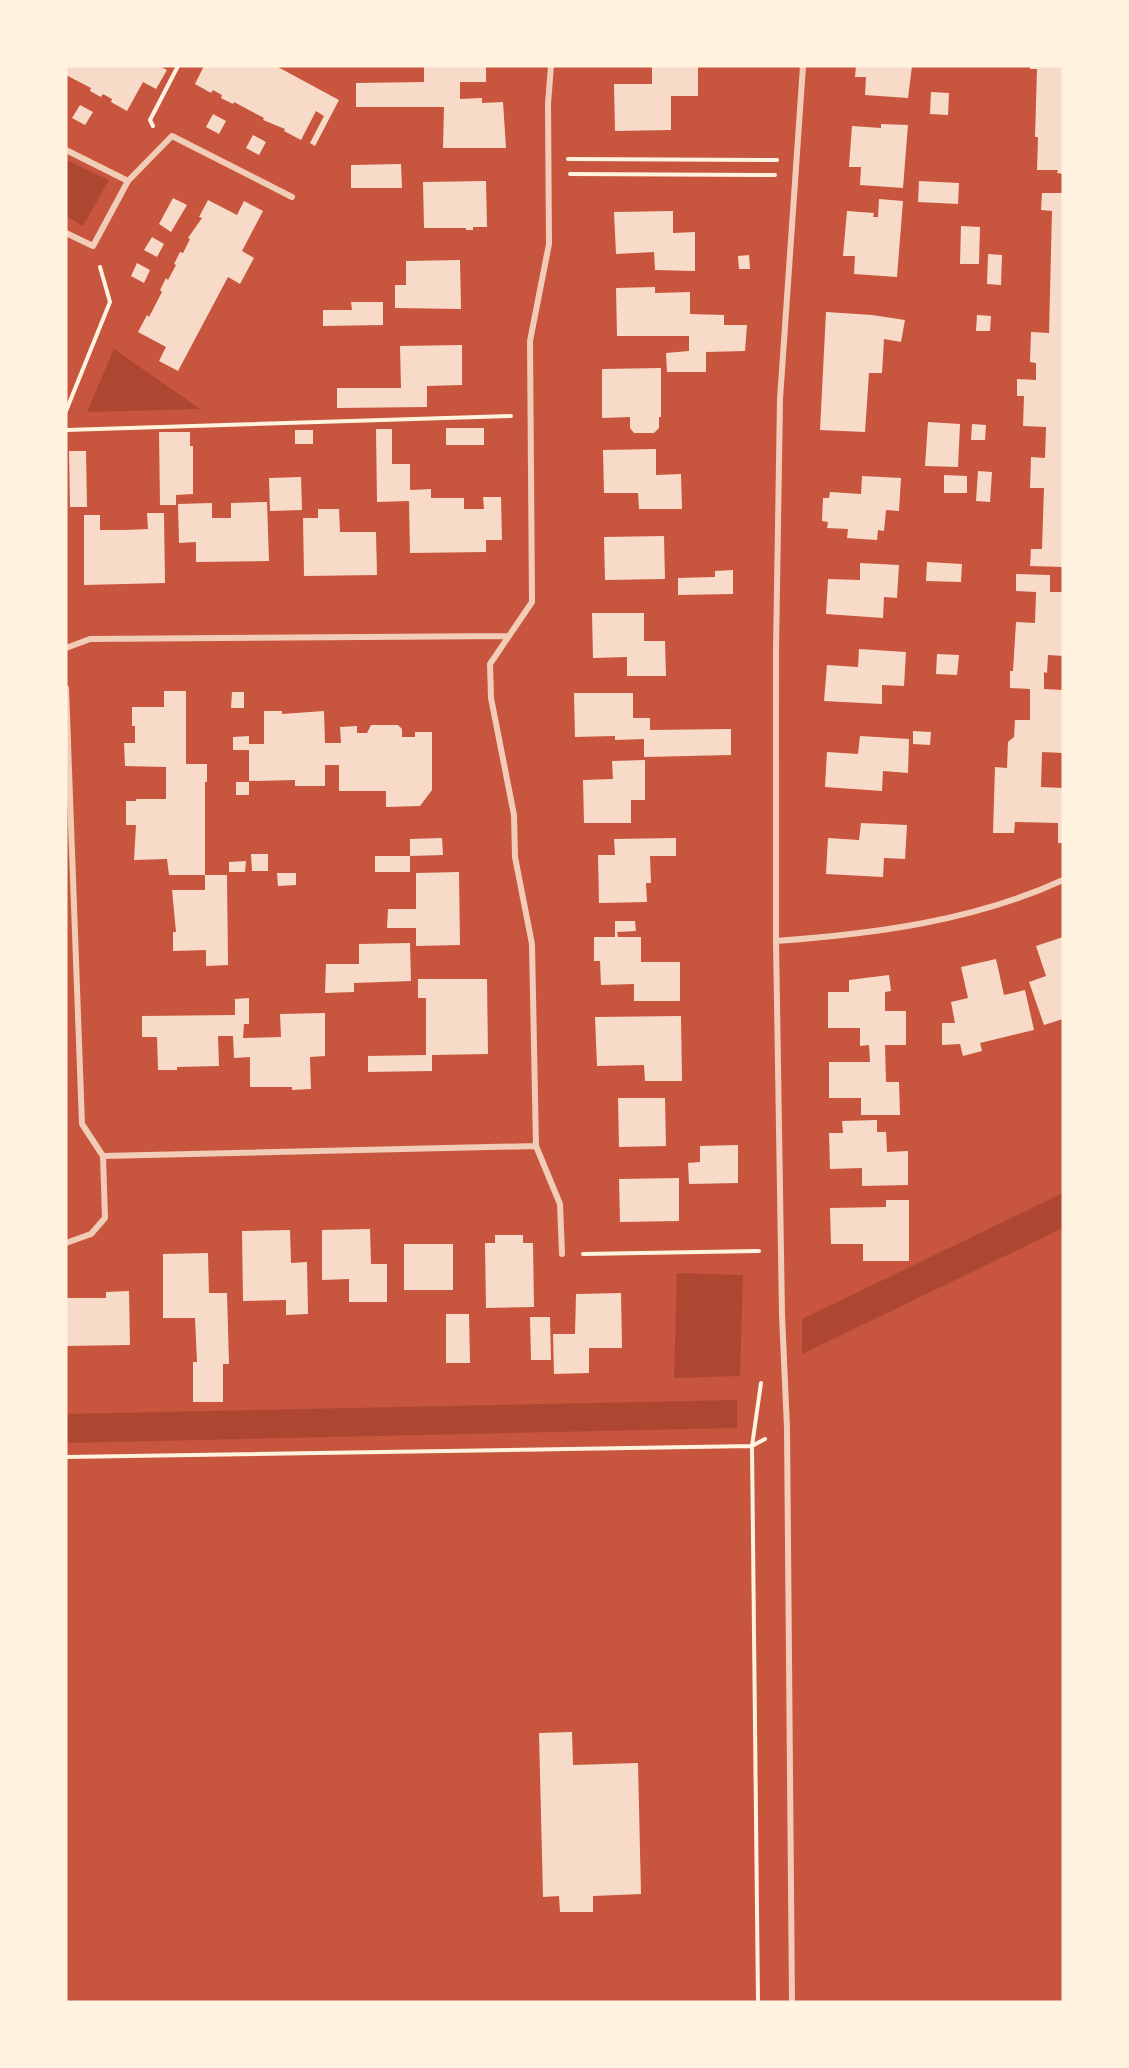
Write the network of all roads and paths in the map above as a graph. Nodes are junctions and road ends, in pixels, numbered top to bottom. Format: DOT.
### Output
graph roads {
  1 [pos="178,66"];
  2 [pos="551,66"];
  3 [pos="803,66"];
  4 [pos="165,143"];
  5 [pos="66,150"];
  6 [pos="550,159"];
  7 [pos="797,160"];
  8 [pos="549,174"];
  9 [pos="797,175"];
  10 [pos="128,181"];
  11 [pos="292,197"];
  12 [pos="66,232"];
  13 [pos="93,246"];
  14 [pos="66,411"];
  15 [pos="530,415"];
  16 [pos="66,430"];
  17 [pos="509,636"];
  18 [pos="66,648"];
  19 [pos="66,688"];
  20 [pos="1063,880"];
  21 [pos="776,940"];
  22 [pos="536,1146"];
  23 [pos="103,1156"];
  24 [pos="66,1243"];
  25 [pos="781,1251"];
  26 [pos="562,1254"];
  27 [pos="66,1457"];
  28 [pos="758,2002"];
  29 [pos="792,2002"];
  1 -- 4 [label="path"];
  2 -- 6 [label="street"];
  3 -- 7 [label="street"];
  4 -- 10 [label="street"];
  4 -- 11 [label="street"];
  5 -- 10 [label="street"];
  6 -- 7 [label="path"];
  6 -- 8 [label="street"];
  7 -- 9 [label="street"];
  8 -- 9 [label="path"];
  8 -- 15 [label="street"];
  9 -- 21 [label="street"];
  10 -- 13 [label="street"];
  12 -- 13 [label="street"];
  13 -- 14 [label="path"];
  15 -- 16 [label="path"];
  15 -- 17 [label="street"];
  17 -- 18 [label="street"];
  17 -- 22 [label="street"];
  19 -- 23 [label="street"];
  20 -- 21 [label="street"];
  21 -- 25 [label="street"];
  22 -- 23 [label="street"];
  22 -- 26 [label="street"];
  23 -- 24 [label="street"];
  25 -- 26 [label="path"];
  25 -- 29 [label="street"];
  27 -- 28 [label="path"];
}
